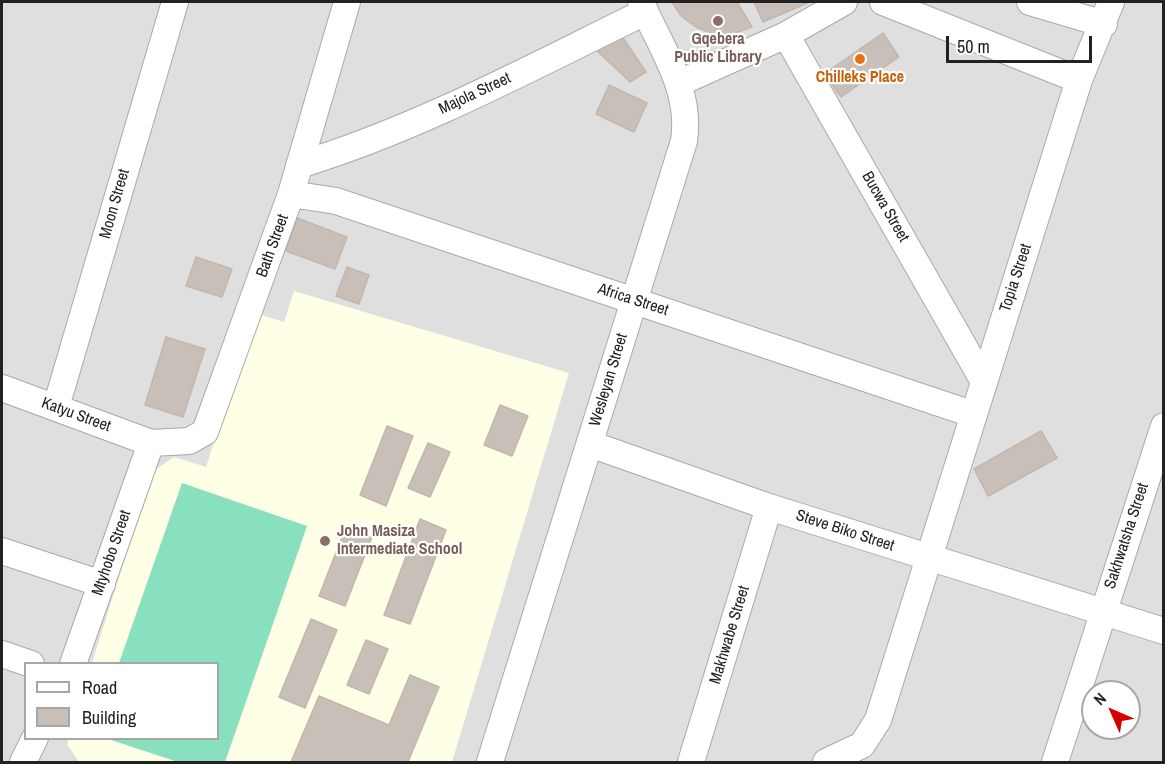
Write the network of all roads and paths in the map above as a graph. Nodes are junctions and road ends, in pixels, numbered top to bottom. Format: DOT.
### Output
graph roads {
  1 [pos="175,2"];
  2 [pos="347,2"];
  3 [pos="844,2"];
  4 [pos="887,2"];
  5 [pos="1030,2"];
  6 [pos="643,7"];
  7 [pos="1107,13"];
  8 [pos="786,35"];
  9 [pos="1079,80"];
  10 [pos="679,83"];
  11 [pos="299,165"];
  12 [pos="291,194"];
  13 [pos="632,300"];
  14 [pos="983,380"];
  15 [pos="2,388"];
  16 [pos="56,407"];
  17 [pos="972,414"];
  18 [pos="1164,426"];
  19 [pos="151,442"];
  20 [pos="590,444"];
  21 [pos="769,507"];
  22 [pos="2,551"];
  23 [pos="930,558"];
  24 [pos="102,584"];
  25 [pos="1103,613"];
  26 [pos="1164,631"];
  27 [pos="2,654"];
  28 [pos="28,662"];
  29 [pos="73,662"];
  30 [pos="34,740"];
  31 [pos="23,762"];
  32 [pos="490,762"];
  33 [pos="692,762"];
  34 [pos="826,762"];
  35 [pos="1055,762"];
  1 -- 16 [label="street, Moon Street"];
  2 -- 11 [label="street, Bath Street"];
  3 -- 8 [label="street"];
  4 -- 9 [label="street"];
  5 -- 7 [label="street"];
  6 -- 10 [label="street, Wesleyan Street"];
  6 -- 11 [label="street, Majola Street"];
  7 -- 9 [label="street, Topia Street"];
  8 -- 10 [label="street"];
  8 -- 14 [label="street, Bucwa Street"];
  9 -- 14 [label="street, Topia Street"];
  10 -- 13 [label="street, Wesleyan Street"];
  11 -- 12 [label="street, Bath Street"];
  12 -- 13 [label="street, Africa Street"];
  12 -- 19 [label="street, Bath Street"];
  13 -- 17 [label="street, Africa Street"];
  13 -- 20 [label="street, Wesleyan Street"];
  14 -- 17 [label="street, Topia Street"];
  15 -- 16 [label="street, Katyu Street"];
  16 -- 19 [label="street, Katyu Street"];
  17 -- 23 [label="street, Topia Street"];
  18 -- 25 [label="street, Sakhwatsha Street"];
  19 -- 24 [label="street, Mtyhobo Street"];
  20 -- 21 [label="street, Steve Biko Street"];
  20 -- 32 [label="street, Wesleyan Street"];
  21 -- 23 [label="street, Steve Biko Street"];
  21 -- 33 [label="street, Makhwabe Street"];
  22 -- 24 [label="street"];
  23 -- 25 [label="street, Steve Biko Street"];
  23 -- 34 [label="street"];
  24 -- 29 [label="street, Mtyhobo Street"];
  25 -- 26 [label="street, Steve Biko Street"];
  25 -- 35 [label="street, Sakhwatsha Street"];
  27 -- 28 [label="street"];
  30 -- 31 [label="street"];
}
